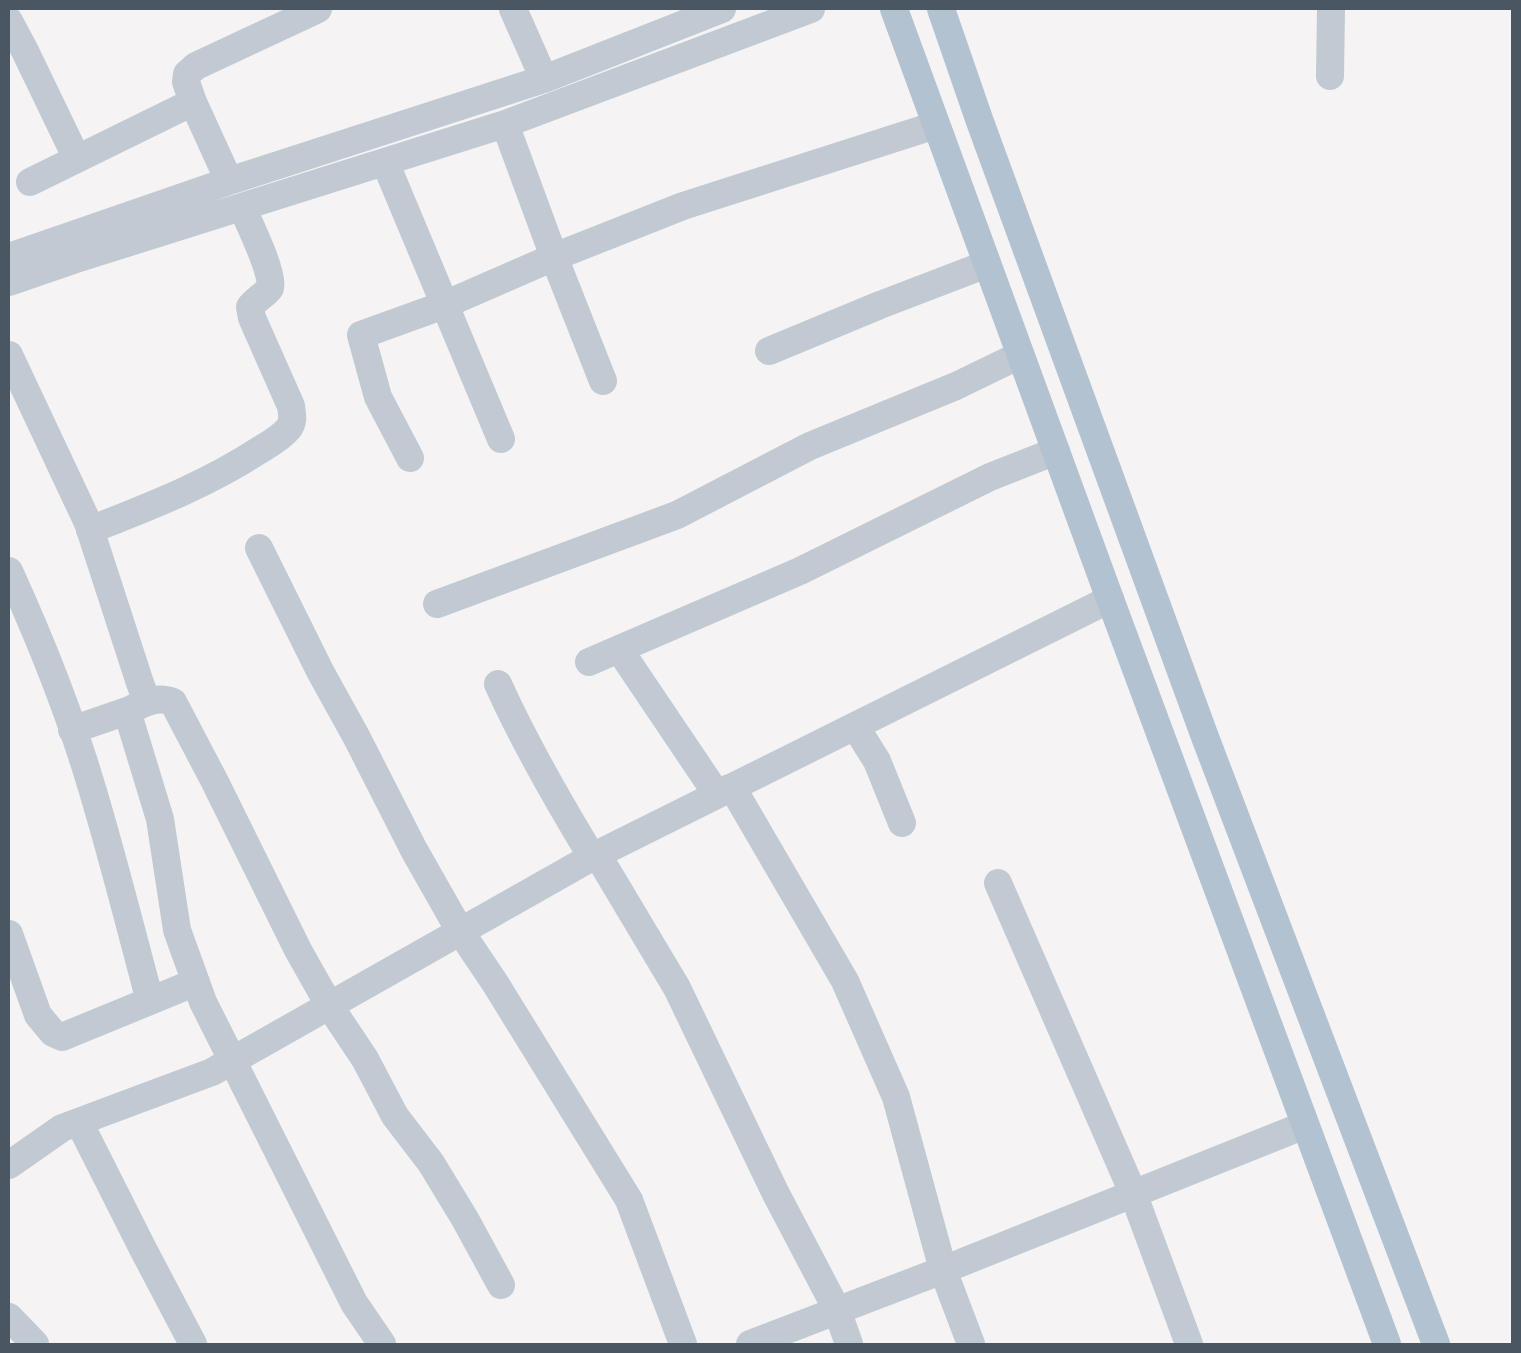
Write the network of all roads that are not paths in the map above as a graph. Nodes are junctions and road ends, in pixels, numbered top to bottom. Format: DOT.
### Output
graph roads {
  1 [pos="318,9"];
  2 [pos="512,9"];
  3 [pos="722,9"];
  4 [pos="811,9"];
  5 [pos="892,9"];
  6 [pos="941,9"];
  7 [pos="1332,9"];
  8 [pos="9,20"];
  9 [pos="1330,76"];
  10 [pos="544,79"];
  11 [pos="193,102"];
  12 [pos="505,124"];
  13 [pos="936,125"];
  14 [pos="78,159"];
  15 [pos="385,162"];
  16 [pos="229,181"];
  17 [pos="30,182"];
  18 [pos="203,190"];
  19 [pos="242,207"];
  20 [pos="214,216"];
  21 [pos="9,257"];
  22 [pos="554,257"];
  23 [pos="987,264"];
  24 [pos="9,282"];
  25 [pos="444,305"];
  26 [pos="769,351"];
  27 [pos="9,355"];
  28 [pos="1020,355"];
  29 [pos="603,381"];
  30 [pos="18,399"];
  31 [pos="501,439"];
  32 [pos="1056,450"];
  33 [pos="410,458"];
  34 [pos="90,530"];
  35 [pos="259,548"];
  36 [pos="9,571"];
  37 [pos="1110,599"];
  38 [pos="438,604"];
  39 [pos="619,649"];
  40 [pos="589,662"];
  41 [pos="498,684"];
  42 [pos="137,707"];
  43 [pos="855,726"];
  44 [pos="72,730"];
  45 [pos="732,787"];
  46 [pos="902,823"];
  47 [pos="594,855"];
  48 [pos="998,883"];
  49 [pos="460,931"];
  50 [pos="9,934"];
  51 [pos="196,982"];
  52 [pos="150,1001"];
  53 [pos="329,1005"];
  54 [pos="231,1061"];
  55 [pos="79,1122"];
  56 [pos="1305,1125"];
  57 [pos="9,1165"];
  58 [pos="1133,1193"];
  59 [pos="943,1270"];
  60 [pos="500,1284"];
  61 [pos="837,1310"];
  62 [pos="9,1317"];
  63 [pos="35,1344"];
  64 [pos="193,1344"];
  65 [pos="382,1344"];
  66 [pos="683,1344"];
  67 [pos="750,1344"];
  68 [pos="849,1344"];
  69 [pos="971,1344"];
  70 [pos="1189,1344"];
  71 [pos="1387,1344"];
  72 [pos="1436,1344"];
  1 -- 11 [label="street"];
  2 -- 10 [label="street"];
  3 -- 10 [label="street"];
  4 -- 12 [label="street"];
  5 -- 13 [label="main road"];
  6 -- 72 [label="main road"];
  7 -- 9 [label="street"];
  8 -- 14 [label="street"];
  10 -- 16 [label="street"];
  11 -- 14 [label="street"];
  11 -- 16 [label="street"];
  12 -- 15 [label="street"];
  12 -- 22 [label="street"];
  13 -- 22 [label="street"];
  13 -- 23 [label="main road"];
  14 -- 17 [label="street"];
  15 -- 19 [label="street"];
  15 -- 25 [label="street"];
  16 -- 18 [label="street"];
  18 -- 20 [label="street"];
  18 -- 21 [label="street"];
  19 -- 20 [label="street"];
  19 -- 34 [label="street"];
  20 -- 24 [label="street"];
  22 -- 25 [label="street"];
  22 -- 29 [label="street"];
  23 -- 26 [label="street"];
  23 -- 28 [label="main road"];
  25 -- 31 [label="street"];
  25 -- 33 [label="street"];
  27 -- 30 [label="street"];
  28 -- 32 [label="main road"];
  28 -- 38 [label="street"];
  30 -- 34 [label="street"];
  32 -- 37 [label="main road"];
  32 -- 39 [label="street"];
  34 -- 42 [label="street"];
  35 -- 49 [label="street"];
  36 -- 44 [label="street"];
  37 -- 43 [label="street"];
  37 -- 56 [label="main road"];
  39 -- 40 [label="street"];
  39 -- 45 [label="street"];
  41 -- 47 [label="street"];
  42 -- 44 [label="street"];
  42 -- 51 [label="street"];
  42 -- 53 [label="street"];
  43 -- 45 [label="street"];
  43 -- 46 [label="street"];
  44 -- 52 [label="street"];
  45 -- 47 [label="street"];
  45 -- 59 [label="street"];
  47 -- 49 [label="street"];
  47 -- 61 [label="street"];
  48 -- 58 [label="street"];
  49 -- 53 [label="street"];
  49 -- 66 [label="street"];
  50 -- 52 [label="street"];
  51 -- 52 [label="street"];
  51 -- 54 [label="street"];
  53 -- 54 [label="street"];
  53 -- 60 [label="street"];
  54 -- 55 [label="street"];
  54 -- 65 [label="street"];
  55 -- 57 [label="street"];
  55 -- 64 [label="street"];
  56 -- 58 [label="street"];
  56 -- 71 [label="main road"];
  58 -- 59 [label="street"];
  58 -- 70 [label="street"];
  59 -- 61 [label="street"];
  59 -- 69 [label="street"];
  61 -- 67 [label="street"];
  61 -- 68 [label="street"];
  62 -- 63 [label="street"];
}
